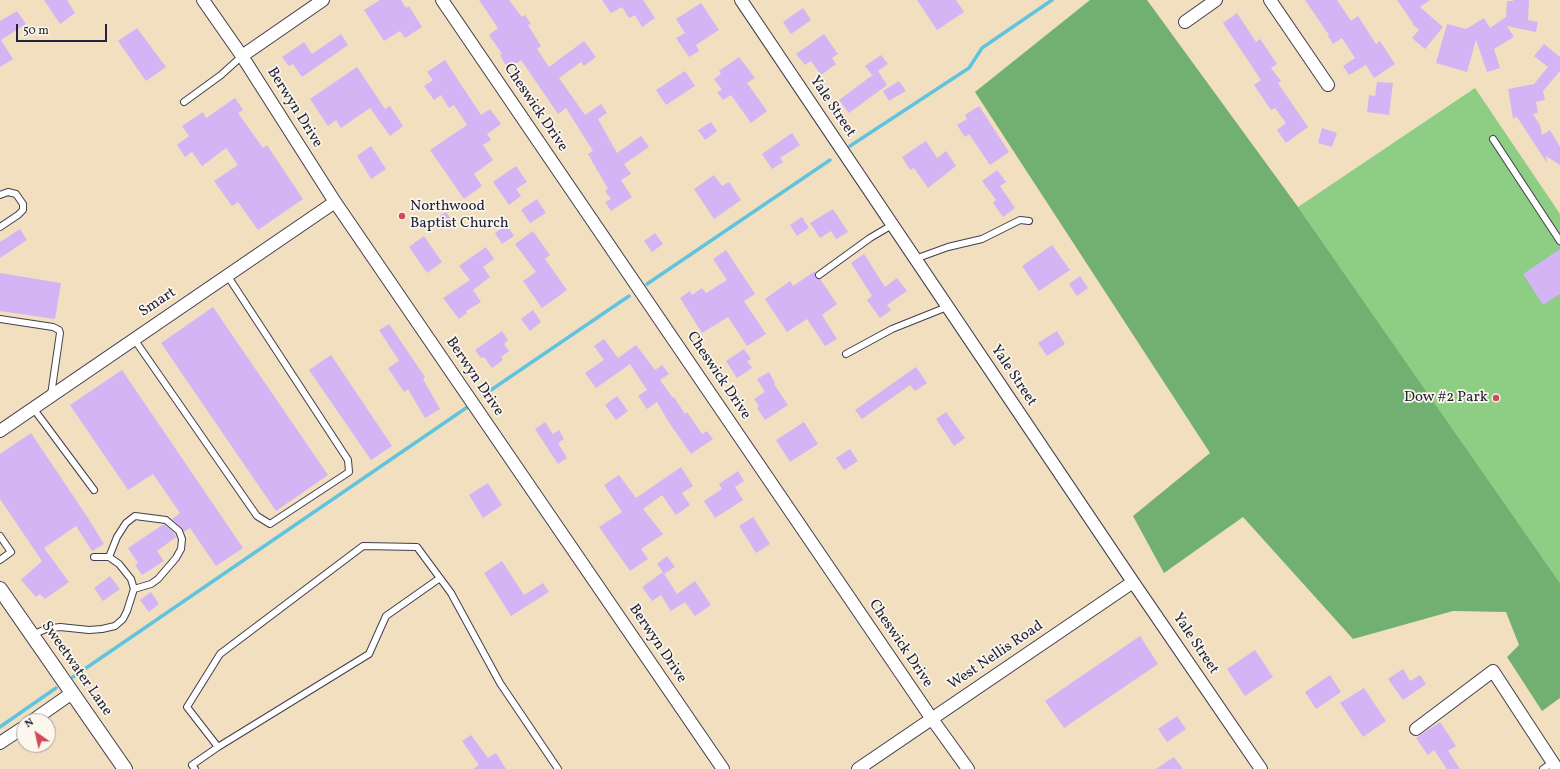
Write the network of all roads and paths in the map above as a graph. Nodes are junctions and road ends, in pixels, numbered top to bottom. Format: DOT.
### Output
graph roads {
  1 [pos="203,0"];
  2 [pos="323,0"];
  3 [pos="442,0"];
  4 [pos="741,0"];
  5 [pos="1216,0"];
  6 [pos="1270,0"];
  7 [pos="1185,22"];
  8 [pos="242,56"];
  9 [pos="1328,85"];
  10 [pos="184,102"];
  11 [pos="1493,139"];
  12 [pos="0,195"];
  13 [pos="335,202"];
  14 [pos="1029,221"];
  15 [pos="892,225"];
  16 [pos="0,227"];
  17 [pos="1560,241"];
  18 [pos="915,259"];
  19 [pos="227,275"];
  20 [pos="819,275"];
  21 [pos="948,307"];
  22 [pos="0,319"];
  23 [pos="134,339"];
  24 [pos="846,354"];
  25 [pos="51,396"];
  26 [pos="33,408"];
  27 [pos="0,431"];
  28 [pos="94,490"];
  29 [pos="0,536"];
  30 [pos="94,556"];
  31 [pos="109,557"];
  32 [pos="0,560"];
  33 [pos="440,578"];
  34 [pos="1133,582"];
  35 [pos="0,589"];
  36 [pos="134,589"];
  37 [pos="32,635"];
  38 [pos="72,693"];
  39 [pos="43,713"];
  40 [pos="932,719"];
  41 [pos="1416,729"];
  42 [pos="16,733"];
  43 [pos="0,744"];
  44 [pos="218,747"];
  45 [pos="1551,767"];
  46 [pos="125,769"];
  47 [pos="195,769"];
  48 [pos="558,769"];
  49 [pos="723,769"];
  50 [pos="858,769"];
  51 [pos="968,769"];
  52 [pos="1261,769"];
  1 -- 8 [label="street, Berwyn Drive"];
  2 -- 8 [label="street"];
  3 -- 40 [label="street, Cheswick Drive"];
  4 -- 15 [label="street, Yale Street"];
  5 -- 7 [label="street"];
  6 -- 9 [label="street"];
  8 -- 10 [label="lane"];
  8 -- 13 [label="street, Berwyn Drive"];
  11 -- 17 [label="lane"];
  12 -- 16 [label="lane"];
  13 -- 19 [label="street, Smart"];
  13 -- 49 [label="street, Berwyn Drive"];
  14 -- 18 [label="lane"];
  15 -- 18 [label="street, Yale Street"];
  15 -- 20 [label="lane"];
  18 -- 21 [label="street, Yale Street"];
  19 -- 23 [label="street, Smart"];
  19 -- 23 [label="lane"];
  21 -- 24 [label="lane"];
  21 -- 34 [label="street, Yale Street"];
  22 -- 25 [label="lane"];
  23 -- 25 [label="street, Smart"];
  25 -- 26 [label="street, Smart"];
  26 -- 27 [label="street, Smart"];
  26 -- 28 [label="lane"];
  29 -- 32 [label="lane"];
  30 -- 31 [label="lane"];
  31 -- 36 [label="lane"];
  31 -- 36 [label="lane"];
  33 -- 44 [label="lane"];
  33 -- 44 [label="lane"];
  33 -- 48 [label="lane"];
  34 -- 40 [label="street, West Nellis Road"];
  34 -- 52 [label="street, Yale Street"];
  35 -- 37 [label="street, Sweetwater Lane"];
  36 -- 37 [label="lane"];
  37 -- 38 [label="street, Sweetwater Lane"];
  38 -- 39 [label="street"];
  38 -- 46 [label="street, Sweetwater Lane"];
  40 -- 50 [label="street, West Nellis Road"];
  40 -- 51 [label="street, Cheswick Drive"];
  41 -- 45 [label="street"];
  42 -- 43 [label="street"];
  44 -- 47 [label="lane"];
}
